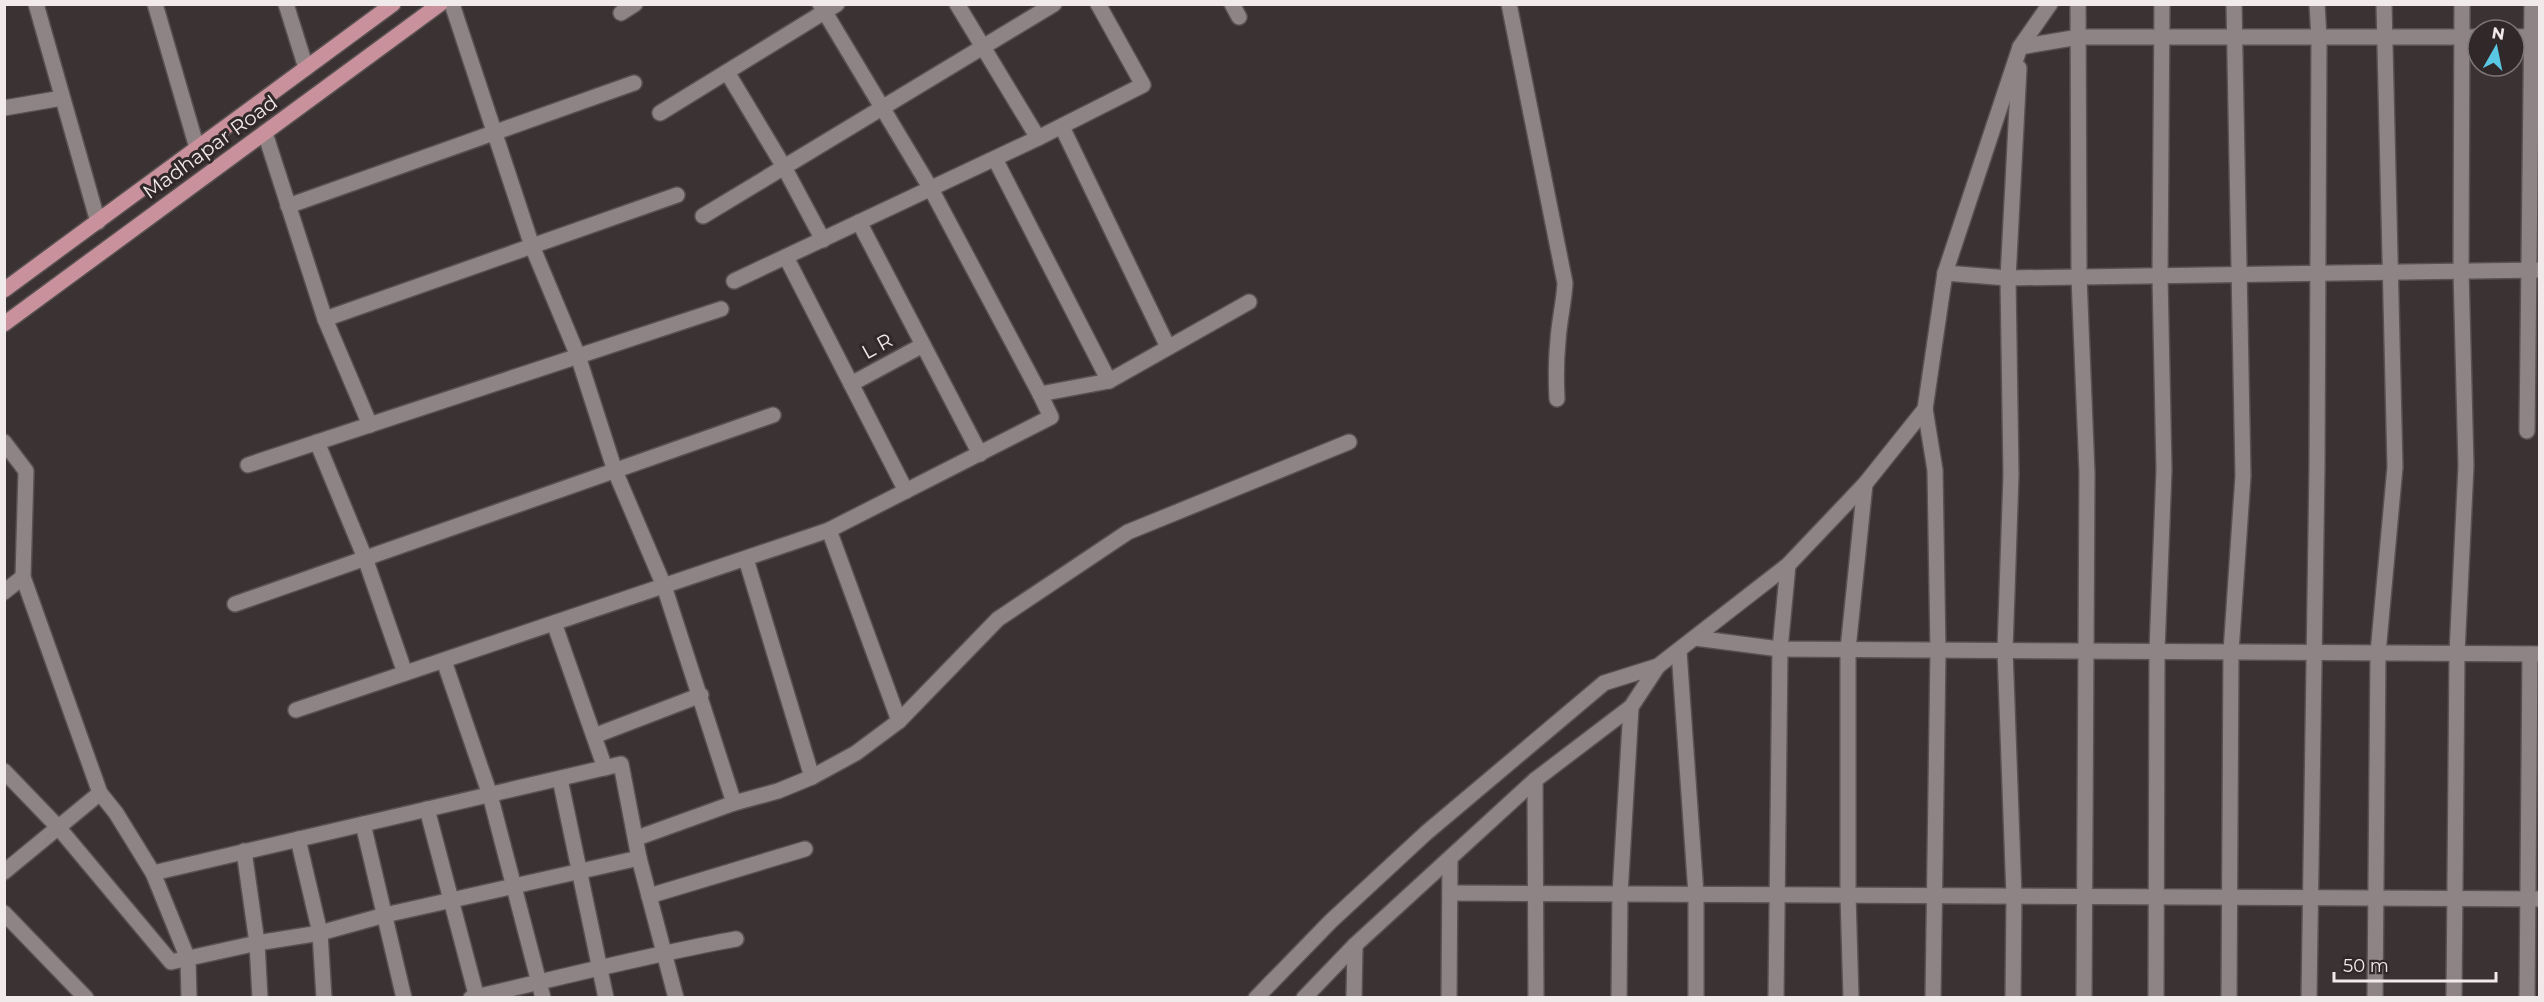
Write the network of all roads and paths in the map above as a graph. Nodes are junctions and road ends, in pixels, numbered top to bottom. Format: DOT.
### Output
graph roads {
  1 [pos="36,4"];
  2 [pos="155,4"];
  3 [pos="286,4"];
  4 [pos="393,4"];
  5 [pos="440,4"];
  6 [pos="452,4"];
  7 [pos="635,4"];
  8 [pos="957,4"];
  9 [pos="1054,4"];
  10 [pos="1098,4"];
  11 [pos="1509,4"];
  12 [pos="2050,4"];
  13 [pos="2078,4"];
  14 [pos="2162,4"];
  15 [pos="2234,4"];
  16 [pos="2317,4"];
  17 [pos="2384,4"];
  18 [pos="2462,4"];
  19 [pos="2532,4"];
  20 [pos="827,7"];
  21 [pos="621,13"];
  22 [pos="2536,36"];
  23 [pos="2079,37"];
  24 [pos="2462,37"];
  25 [pos="2466,37"];
  26 [pos="2162,38"];
  27 [pos="2234,38"];
  28 [pos="2319,38"];
  29 [pos="2384,38"];
  30 [pos="983,47"];
  31 [pos="2020,47"];
  32 [pos="306,68"];
  33 [pos="727,72"];
  34 [pos="634,83"];
  35 [pos="62,98"];
  36 [pos="4,108"];
  37 [pos="881,109"];
  38 [pos="660,113"];
  39 [pos="1062,127"];
  40 [pos="265,133"];
  41 [pos="495,133"];
  42 [pos="1038,138"];
  43 [pos="198,148"];
  44 [pos="995,159"];
  45 [pos="784,167"];
  46 [pos="931,189"];
  47 [pos="677,195"];
  48 [pos="288,206"];
  49 [pos="703,216"];
  50 [pos="98,222"];
  51 [pos="859,222"];
  52 [pos="823,240"];
  53 [pos="532,246"];
  54 [pos="786,257"];
  55 [pos="2534,270"];
  56 [pos="2461,271"];
  57 [pos="1945,273"];
  58 [pos="2316,273"];
  59 [pos="2391,273"];
  60 [pos="2241,275"];
  61 [pos="2160,276"];
  62 [pos="2079,277"];
  63 [pos="2008,278"];
  64 [pos="734,281"];
  65 [pos="5,287"];
  66 [pos="1249,302"];
  67 [pos="721,309"];
  68 [pos="325,319"];
  69 [pos="4,324"];
  70 [pos="923,345"];
  71 [pos="1168,347"];
  72 [pos="578,356"];
  73 [pos="1109,381"];
  74 [pos="851,384"];
  75 [pos="1040,394"];
  76 [pos="1557,399"];
  77 [pos="1925,410"];
  78 [pos="773,415"];
  79 [pos="370,425"];
  80 [pos="2527,431"];
  81 [pos="4,442"];
  82 [pos="317,442"];
  83 [pos="1349,442"];
  84 [pos="980,454"];
  85 [pos="249,465"];
  86 [pos="615,471"];
  87 [pos="1865,484"];
  88 [pos="906,491"];
  89 [pos="829,530"];
  90 [pos="365,558"];
  91 [pos="746,559"];
  92 [pos="1788,565"];
  93 [pos="23,577"];
  94 [pos="664,586"];
  95 [pos="4,592"];
  96 [pos="235,604"];
  97 [pos="554,623"];
  98 [pos="1695,638"];
  99 [pos="1780,649"];
  100 [pos="1848,649"];
  101 [pos="2005,650"];
  102 [pos="1679,651"];
  103 [pos="1938,651"];
  104 [pos="2087,651"];
  105 [pos="2157,651"];
  106 [pos="2231,652"];
  107 [pos="2312,652"];
  108 [pos="2378,653"];
  109 [pos="2457,653"];
  110 [pos="2535,654"];
  111 [pos="444,661"];
  112 [pos="1658,666"];
  113 [pos="405,674"];
  114 [pos="701,695"];
  115 [pos="1631,707"];
  116 [pos="296,710"];
  117 [pos="899,721"];
  118 [pos="594,736"];
  119 [pos="605,768"];
  120 [pos="4,771"];
  121 [pos="812,777"];
  122 [pos="560,779"];
  123 [pos="1535,780"];
  124 [pos="100,793"];
  125 [pos="490,795"];
  126 [pos="734,803"];
  127 [pos="427,809"];
  128 [pos="363,824"];
  129 [pos="58,827"];
  130 [pos="637,838"];
  131 [pos="297,839"];
  132 [pos="805,849"];
  133 [pos="244,851"];
  134 [pos="639,858"];
  135 [pos="1450,859"];
  136 [pos="4,872"];
  137 [pos="578,872"];
  138 [pos="153,873"];
  139 [pos="513,886"];
  140 [pos="1450,893"];
  141 [pos="1535,893"];
  142 [pos="1620,894"];
  143 [pos="1696,894"];
  144 [pos="1777,895"];
  145 [pos="1848,895"];
  146 [pos="649,896"];
  147 [pos="1933,896"];
  148 [pos="2014,896"];
  149 [pos="2086,897"];
  150 [pos="2155,897"];
  151 [pos="2229,897"];
  152 [pos="2310,898"];
  153 [pos="2376,898"];
  154 [pos="2455,899"];
  155 [pos="2534,899"];
  156 [pos="451,900"];
  157 [pos="4,913"];
  158 [pos="386,915"];
  159 [pos="320,933"];
  160 [pos="736,939"];
  161 [pos="256,943"];
  162 [pos="1354,945"];
  163 [pos="664,952"];
  164 [pos="188,958"];
  165 [pos="600,969"];
  166 [pos="541,990"];
  167 [pos="475,997"];
  168 [pos="86,998"];
  169 [pos="189,998"];
  170 [pos="260,998"];
  171 [pos="324,998"];
  172 [pos="404,998"];
  173 [pos="606,998"];
  174 [pos="676,998"];
  175 [pos="1256,998"];
  176 [pos="1304,998"];
  177 [pos="1354,998"];
  178 [pos="1449,998"];
  179 [pos="1536,998"];
  180 [pos="1619,998"];
  181 [pos="1696,998"];
  182 [pos="1776,998"];
  183 [pos="1851,998"];
  184 [pos="1933,998"];
  185 [pos="2013,998"];
  186 [pos="2084,998"];
  187 [pos="2156,998"];
  188 [pos="2229,998"];
  189 [pos="2309,998"];
  190 [pos="2374,998"];
  191 [pos="2454,998"];
  192 [pos="2527,998"];
  1 -- 35 [label="street"];
  2 -- 43 [label="street"];
  3 -- 32 [label="street"];
  4 -- 32 [label="main road, Madhapar Road"];
  5 -- 40 [label="main road, Madhapar Road"];
  6 -- 41 [label="street"];
  7 -- 21 [label="street"];
  8 -- 30 [label="street"];
  9 -- 30 [label="street"];
  10 -- 39 [label="street"];
  11 -- 76 [label="street"];
  12 -- 31 [label="street"];
  13 -- 23 [label="street"];
  14 -- 26 [label="street"];
  15 -- 27 [label="street"];
  16 -- 28 [label="street"];
  17 -- 29 [label="street"];
  18 -- 24 [label="street"];
  19 -- 22 [label="street"];
  20 -- 33 [label="street"];
  20 -- 37 [label="street"];
  22 -- 55 [label="street"];
  23 -- 26 [label="street"];
  23 -- 31 [label="street"];
  23 -- 62 [label="street"];
  24 -- 25 [label="street"];
  24 -- 29 [label="street"];
  24 -- 56 [label="street"];
  26 -- 27 [label="street"];
  26 -- 61 [label="street"];
  27 -- 28 [label="street"];
  27 -- 60 [label="street"];
  28 -- 29 [label="street"];
  28 -- 58 [label="street"];
  29 -- 59 [label="street"];
  30 -- 37 [label="street"];
  30 -- 42 [label="street"];
  31 -- 57 [label="street"];
  31 -- 63 [label="street"];
  32 -- 43 [label="main road, Madhapar Road"];
  33 -- 38 [label="street"];
  33 -- 45 [label="street"];
  34 -- 41 [label="street"];
  35 -- 36 [label="street"];
  35 -- 50 [label="street"];
  37 -- 45 [label="street"];
  37 -- 46 [label="street"];
  39 -- 42 [label="street"];
  39 -- 71 [label="street"];
  40 -- 48 [label="street"];
  40 -- 69 [label="main road, Madhapar Road"];
  41 -- 48 [label="street"];
  41 -- 53 [label="street"];
  42 -- 44 [label="street"];
  43 -- 50 [label="main road, Madhapar Road"];
  44 -- 46 [label="street"];
  44 -- 73 [label="street"];
  45 -- 49 [label="street"];
  45 -- 52 [label="street"];
  46 -- 51 [label="street"];
  46 -- 75 [label="street"];
  47 -- 53 [label="street"];
  48 -- 68 [label="street"];
  50 -- 65 [label="main road, Madhapar Road"];
  51 -- 52 [label="street"];
  51 -- 70 [label="street"];
  52 -- 54 [label="street"];
  53 -- 68 [label="street"];
  53 -- 72 [label="street"];
  54 -- 64 [label="street"];
  54 -- 74 [label="street"];
  55 -- 56 [label="street"];
  55 -- 80 [label="street"];
  56 -- 59 [label="street"];
  56 -- 109 [label="street"];
  57 -- 63 [label="street"];
  57 -- 77 [label="street"];
  58 -- 59 [label="street"];
  58 -- 60 [label="street"];
  58 -- 107 [label="street"];
  59 -- 108 [label="street"];
  60 -- 61 [label="street"];
  60 -- 106 [label="street"];
  61 -- 62 [label="street"];
  61 -- 105 [label="street"];
  62 -- 63 [label="street"];
  62 -- 104 [label="street"];
  63 -- 101 [label="street"];
  66 -- 71 [label="street"];
  67 -- 72 [label="street"];
  68 -- 79 [label="street"];
  70 -- 74 [label="street, L R"];
  70 -- 84 [label="street"];
  71 -- 73 [label="street"];
  72 -- 79 [label="street"];
  72 -- 86 [label="street"];
  73 -- 75 [label="street"];
  74 -- 88 [label="street"];
  75 -- 84 [label="street"];
  77 -- 87 [label="street"];
  77 -- 103 [label="street"];
  78 -- 86 [label="street"];
  79 -- 82 [label="street"];
  81 -- 93 [label="street"];
  82 -- 85 [label="street"];
  82 -- 90 [label="street"];
  83 -- 117 [label="street"];
  84 -- 88 [label="street"];
  86 -- 90 [label="street"];
  86 -- 94 [label="street"];
  87 -- 92 [label="street"];
  87 -- 100 [label="street"];
  88 -- 89 [label="street"];
  89 -- 91 [label="street"];
  89 -- 117 [label="street"];
  90 -- 96 [label="street"];
  90 -- 113 [label="street"];
  91 -- 94 [label="street"];
  91 -- 121 [label="street"];
  92 -- 98 [label="street"];
  92 -- 99 [label="street"];
  93 -- 95 [label="street"];
  93 -- 124 [label="street"];
  94 -- 97 [label="street"];
  94 -- 114 [label="street"];
  97 -- 111 [label="street"];
  97 -- 118 [label="street"];
  98 -- 99 [label="street"];
  98 -- 102 [label="street"];
  99 -- 100 [label="street"];
  99 -- 144 [label="street"];
  100 -- 103 [label="street"];
  100 -- 145 [label="street"];
  101 -- 103 [label="street"];
  101 -- 104 [label="street"];
  101 -- 148 [label="street"];
  102 -- 112 [label="street"];
  102 -- 143 [label="street"];
  103 -- 147 [label="street"];
  104 -- 105 [label="street"];
  104 -- 149 [label="street"];
  105 -- 106 [label="street"];
  105 -- 150 [label="street"];
  106 -- 107 [label="street"];
  106 -- 151 [label="street"];
  107 -- 108 [label="street"];
  107 -- 152 [label="street"];
  108 -- 109 [label="street"];
  108 -- 153 [label="street"];
  109 -- 110 [label="street"];
  109 -- 154 [label="street"];
  110 -- 155 [label="street"];
  111 -- 113 [label="street"];
  111 -- 125 [label="street"];
  112 -- 115 [label="street"];
  112 -- 175 [label="street"];
  113 -- 116 [label="street"];
  114 -- 118 [label="street"];
  114 -- 126 [label="street"];
  115 -- 123 [label="street"];
  115 -- 142 [label="street"];
  117 -- 121 [label="street"];
  118 -- 119 [label="street"];
  119 -- 122 [label="street"];
  119 -- 130 [label="street"];
  120 -- 129 [label="street"];
  121 -- 126 [label="street"];
  122 -- 125 [label="street"];
  122 -- 137 [label="street"];
  123 -- 135 [label="street"];
  123 -- 141 [label="street"];
  124 -- 129 [label="street"];
  124 -- 138 [label="street"];
  125 -- 127 [label="street"];
  125 -- 139 [label="street"];
  126 -- 130 [label="street"];
  127 -- 128 [label="street"];
  127 -- 156 [label="street"];
  128 -- 131 [label="street"];
  128 -- 158 [label="street"];
  129 -- 136 [label="street"];
  129 -- 164 [label="street"];
  130 -- 134 [label="street"];
  131 -- 133 [label="street"];
  131 -- 159 [label="street"];
  132 -- 146 [label="street"];
  133 -- 138 [label="street"];
  133 -- 161 [label="street"];
  134 -- 137 [label="street"];
  134 -- 146 [label="street"];
  135 -- 140 [label="street"];
  135 -- 162 [label="street"];
  137 -- 139 [label="street"];
  137 -- 165 [label="street"];
  138 -- 164 [label="street"];
  139 -- 156 [label="street"];
  139 -- 166 [label="street"];
  140 -- 141 [label="street"];
  140 -- 178 [label="street"];
  141 -- 142 [label="street"];
  141 -- 179 [label="street"];
  142 -- 143 [label="street"];
  142 -- 180 [label="street"];
  143 -- 144 [label="street"];
  143 -- 181 [label="street"];
  144 -- 145 [label="street"];
  144 -- 182 [label="street"];
  145 -- 147 [label="street"];
  145 -- 183 [label="street"];
  146 -- 163 [label="street"];
  147 -- 148 [label="street"];
  147 -- 184 [label="street"];
  148 -- 149 [label="street"];
  148 -- 185 [label="street"];
  149 -- 150 [label="street"];
  149 -- 186 [label="street"];
  150 -- 151 [label="street"];
  150 -- 187 [label="street"];
  151 -- 152 [label="street"];
  151 -- 188 [label="street"];
  152 -- 153 [label="street"];
  152 -- 189 [label="street"];
  153 -- 154 [label="street"];
  153 -- 190 [label="street"];
  154 -- 155 [label="street"];
  154 -- 191 [label="street"];
  155 -- 192 [label="street"];
  156 -- 158 [label="street"];
  156 -- 167 [label="street"];
  157 -- 168 [label="street"];
  158 -- 159 [label="street"];
  158 -- 172 [label="street"];
  159 -- 161 [label="street"];
  159 -- 171 [label="street"];
  160 -- 163 [label="street"];
  161 -- 164 [label="street"];
  161 -- 170 [label="street"];
  162 -- 176 [label="street"];
  162 -- 177 [label="street"];
  163 -- 165 [label="street"];
  163 -- 174 [label="street"];
  164 -- 169 [label="street"];
  165 -- 166 [label="street"];
  165 -- 173 [label="street"];
  166 -- 167 [label="street"];
}
